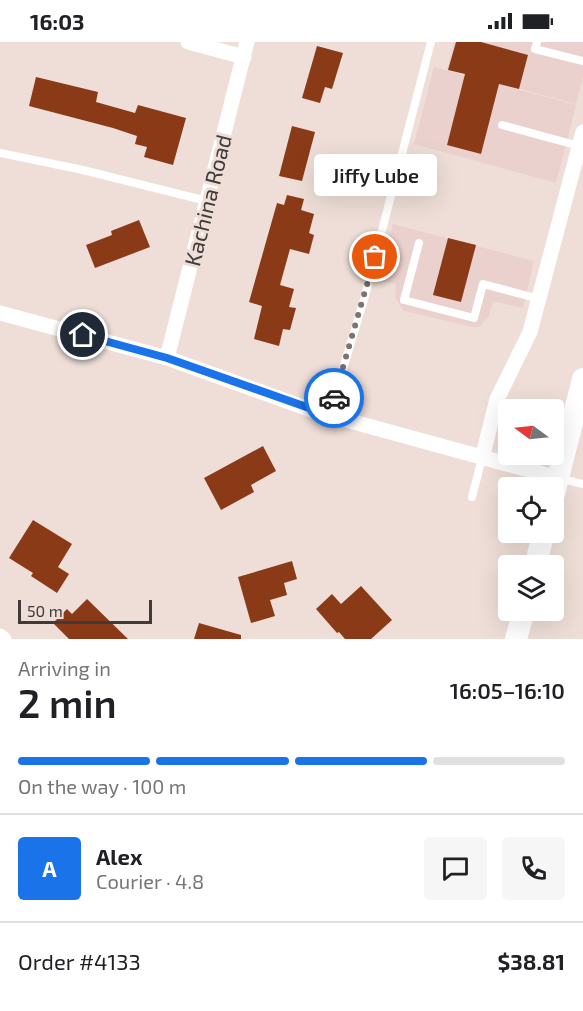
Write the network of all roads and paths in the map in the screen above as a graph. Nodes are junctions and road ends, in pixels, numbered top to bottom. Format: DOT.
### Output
graph roads {
  1 [pos="188,42"];
  2 [pos="431,42"];
  3 [pos="537,42"];
  4 [pos="246,49"];
  5 [pos="583,61"];
  6 [pos="502,125"];
  7 [pos="581,139"];
  8 [pos="0,153"];
  9 [pos="207,201"];
  10 [pos="419,243"];
  11 [pos="539,299"];
  12 [pos="0,313"];
  13 [pos="167,358"];
  14 [pos="583,379"];
  15 [pos="329,415"];
  16 [pos="482,458"];
  17 [pos="532,477"];
  18 [pos="558,477"];
  19 [pos="583,484"];
  20 [pos="564,485"];
  21 [pos="472,497"];
  22 [pos="521,621"];
  23 [pos="0,636"];
  24 [pos="4,639"];
  25 [pos="516,639"];
  1 -- 4 [label="street"];
  2 -- 15 [label="lane"];
  3 -- 5 [label="lane"];
  4 -- 9 [label="street, Kachina Road"];
  6 -- 7 [label="lane"];
  7 -- 11 [label="street"];
  8 -- 9 [label="lane"];
  9 -- 13 [label="street, Kachina Road"];
  10 -- 11 [label="lane"];
  11 -- 16 [label="street"];
  12 -- 13 [label="street"];
  13 -- 15 [label="street"];
  14 -- 18 [label="main road"];
  15 -- 16 [label="street"];
  16 -- 17 [label="street"];
  16 -- 21 [label="lane"];
  19 -- 20 [label="lane"];
  22 -- 25 [label="main road"];
  23 -- 24 [label="street"];
}
